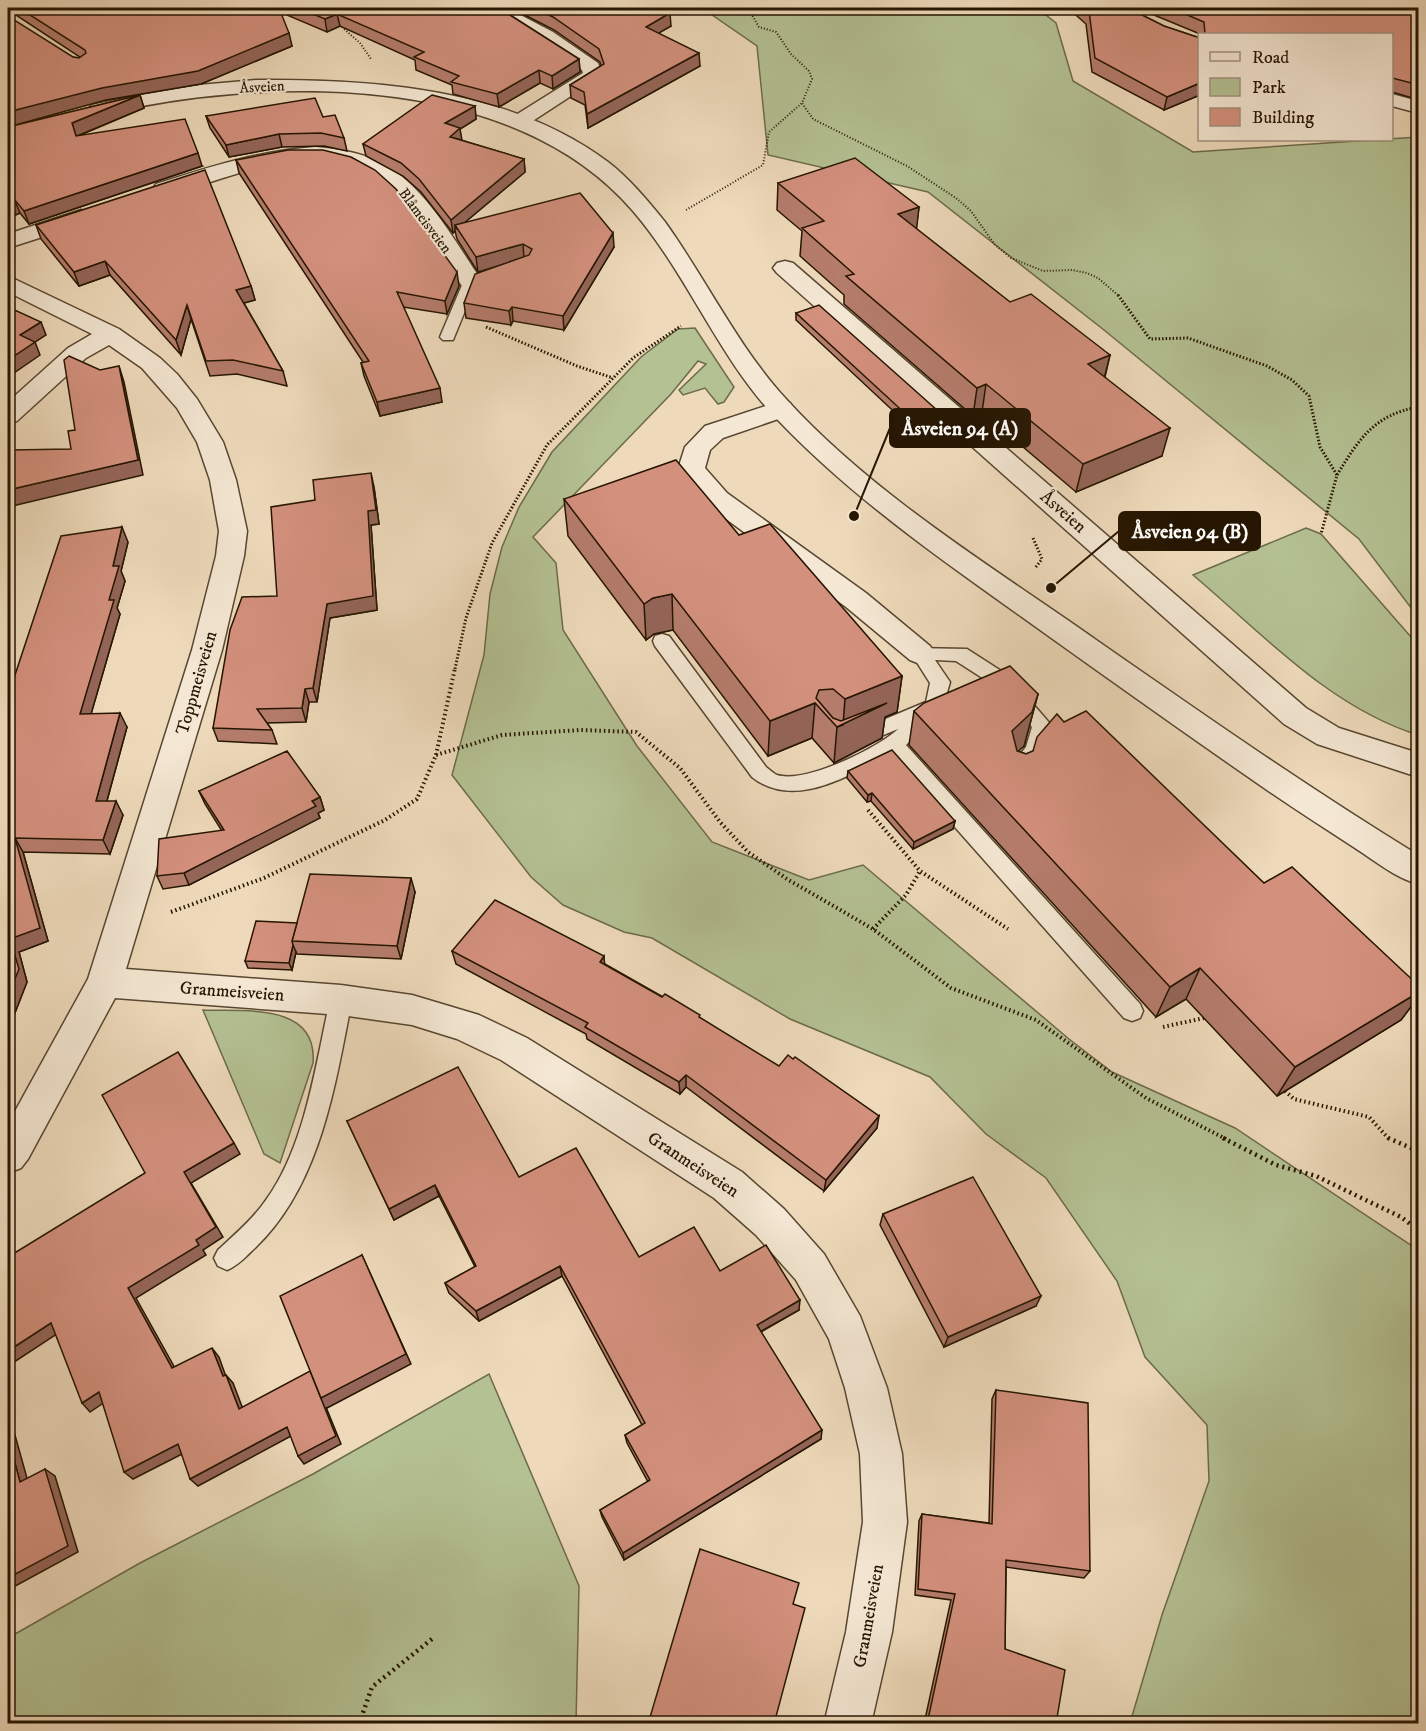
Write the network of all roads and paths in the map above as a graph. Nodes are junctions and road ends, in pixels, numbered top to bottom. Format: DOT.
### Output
graph roads {
  1 [pos="494,8"];
  2 [pos="748,8"];
  3 [pos="336,23"];
  4 [pos="373,65"];
  5 [pos="1393,100"];
  6 [pos="802,103"];
  7 [pos="1419,107"];
  8 [pos="81,114"];
  9 [pos="518,122"];
  10 [pos="141,196"];
  11 [pos="97,211"];
  12 [pos="681,213"];
  13 [pos="8,241"];
  14 [pos="785,268"];
  15 [pos="503,271"];
  16 [pos="470,281"];
  17 [pos="8,283"];
  18 [pos="459,311"];
  19 [pos="687,324"];
  20 [pos="110,334"];
  21 [pos="448,337"];
  22 [pos="613,378"];
  23 [pos="1419,407"];
  24 [pos="781,409"];
  25 [pos="8,415"];
  26 [pos="1337,476"];
  27 [pos="1321,534"];
  28 [pos="662,641"];
  29 [pos="920,652"];
  30 [pos="935,705"];
  31 [pos="894,745"];
  32 [pos="838,747"];
  33 [pos="436,755"];
  34 [pos="1419,765"];
  35 [pos="1016,766"];
  36 [pos="868,810"];
  37 [pos="920,871"];
  38 [pos="1419,872"];
  39 [pos="873,929"];
  40 [pos="122,930"];
  41 [pos="1016,933"];
  42 [pos="105,982"];
  43 [pos="341,1000"];
  44 [pos="1131,1011"];
  45 [pos="1286,1091"];
  46 [pos="1419,1151"];
  47 [pos="8,1156"];
  48 [pos="1419,1230"];
  49 [pos="227,1258"];
  50 [pos="432,1639"];
  51 [pos="360,1724"];
  52 [pos="847,1724"];
  1 -- 9 [label="street"];
  2 -- 6 [label="path"];
  3 -- 4 [label="path"];
  5 -- 7 [label="street"];
  6 -- 12 [label="path"];
  6 -- 26 [label="path"];
  8 -- 9 [label="street, Åsveien"];
  9 -- 24 [label="street, Åsveien"];
  10 -- 16 [label="street, Blåmeisveien"];
  11 -- 13 [label="street"];
  14 -- 34 [label="street, Åsveien"];
  15 -- 16 [label="lane"];
  16 -- 18 [label="lane"];
  17 -- 20 [label="street, Toppmeisveien"];
  18 -- 21 [label="lane"];
  18 -- 22 [label="path"];
  19 -- 22 [label="path"];
  20 -- 25 [label="street"];
  20 -- 40 [label="street, Toppmeisveien"];
  22 -- 33 [label="path"];
  23 -- 26 [label="path"];
  24 -- 29 [label="street"];
  24 -- 38 [label="street, Åsveien"];
  26 -- 27 [label="path"];
  28 -- 31 [label="lane"];
  29 -- 30 [label="lane"];
  29 -- 35 [label="lane"];
  30 -- 31 [label="lane"];
  30 -- 32 [label="lane"];
  31 -- 44 [label="lane"];
  33 -- 39 [label="path"];
  33 -- 40 [label="path"];
  36 -- 37 [label="path"];
  37 -- 39 [label="path"];
  37 -- 41 [label="path"];
  39 -- 48 [label="path"];
  40 -- 42 [label="street, Toppmeisveien"];
  42 -- 43 [label="street, Granmeisveien"];
  42 -- 47 [label="street, Toppmeisveien"];
  43 -- 49 [label="lane"];
  43 -- 52 [label="street, Granmeisveien"];
  45 -- 46 [label="path"];
  50 -- 51 [label="path"];
}
